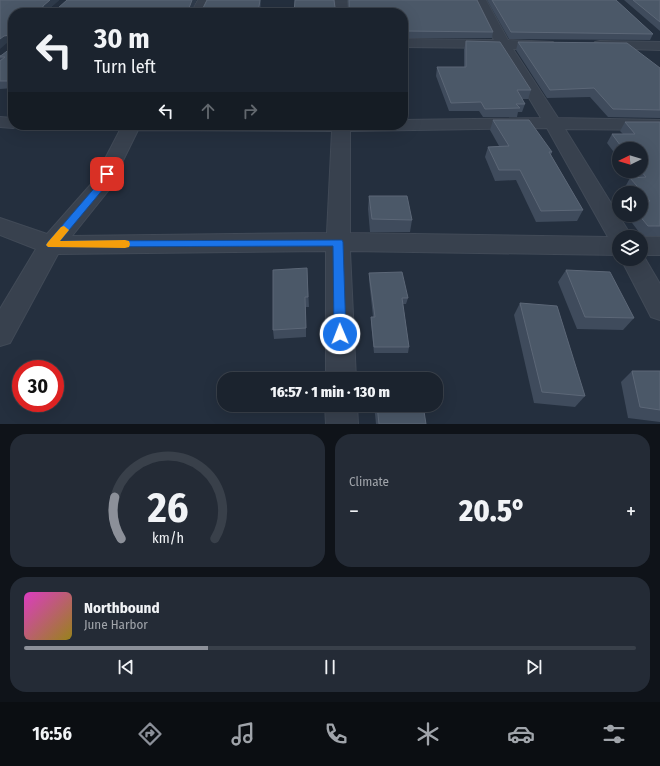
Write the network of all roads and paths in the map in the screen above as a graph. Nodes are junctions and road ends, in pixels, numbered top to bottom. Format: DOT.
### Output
graph roads {
  1 [pos="480,0"];
  2 [pos="658,41"];
  3 [pos="408,43"];
  4 [pos="503,44"];
  5 [pos="558,45"];
  6 [pos="589,45"];
  7 [pos="553,123"];
  8 [pos="408,125"];
  9 [pos="660,125"];
  10 [pos="129,130"];
  11 [pos="341,130"];
  12 [pos="0,226"];
  13 [pos="616,230"];
  14 [pos="338,242"];
  15 [pos="51,245"];
  16 [pos="612,246"];
  17 [pos="648,246"];
  18 [pos="660,246"];
  19 [pos="636,266"];
  20 [pos="660,309"];
  21 [pos="0,334"];
  22 [pos="341,372"];
  23 [pos="341,412"];
  24 [pos="342,424"];
  1 -- 4 [label="street"];
  2 -- 6 [label="street"];
  3 -- 4 [label="street"];
  4 -- 5 [label="street"];
  4 -- 7 [label="street"];
  7 -- 8 [label="street"];
  7 -- 9 [label="street"];
  7 -- 13 [label="street"];
  10 -- 15 [label="street"];
  11 -- 14 [label="street"];
  12 -- 15 [label="street"];
  14 -- 15 [label="street"];
  14 -- 16 [label="street"];
  14 -- 22 [label="street"];
  15 -- 21 [label="street"];
  17 -- 18 [label="street"];
  19 -- 20 [label="street"];
  23 -- 24 [label="street"];
}
